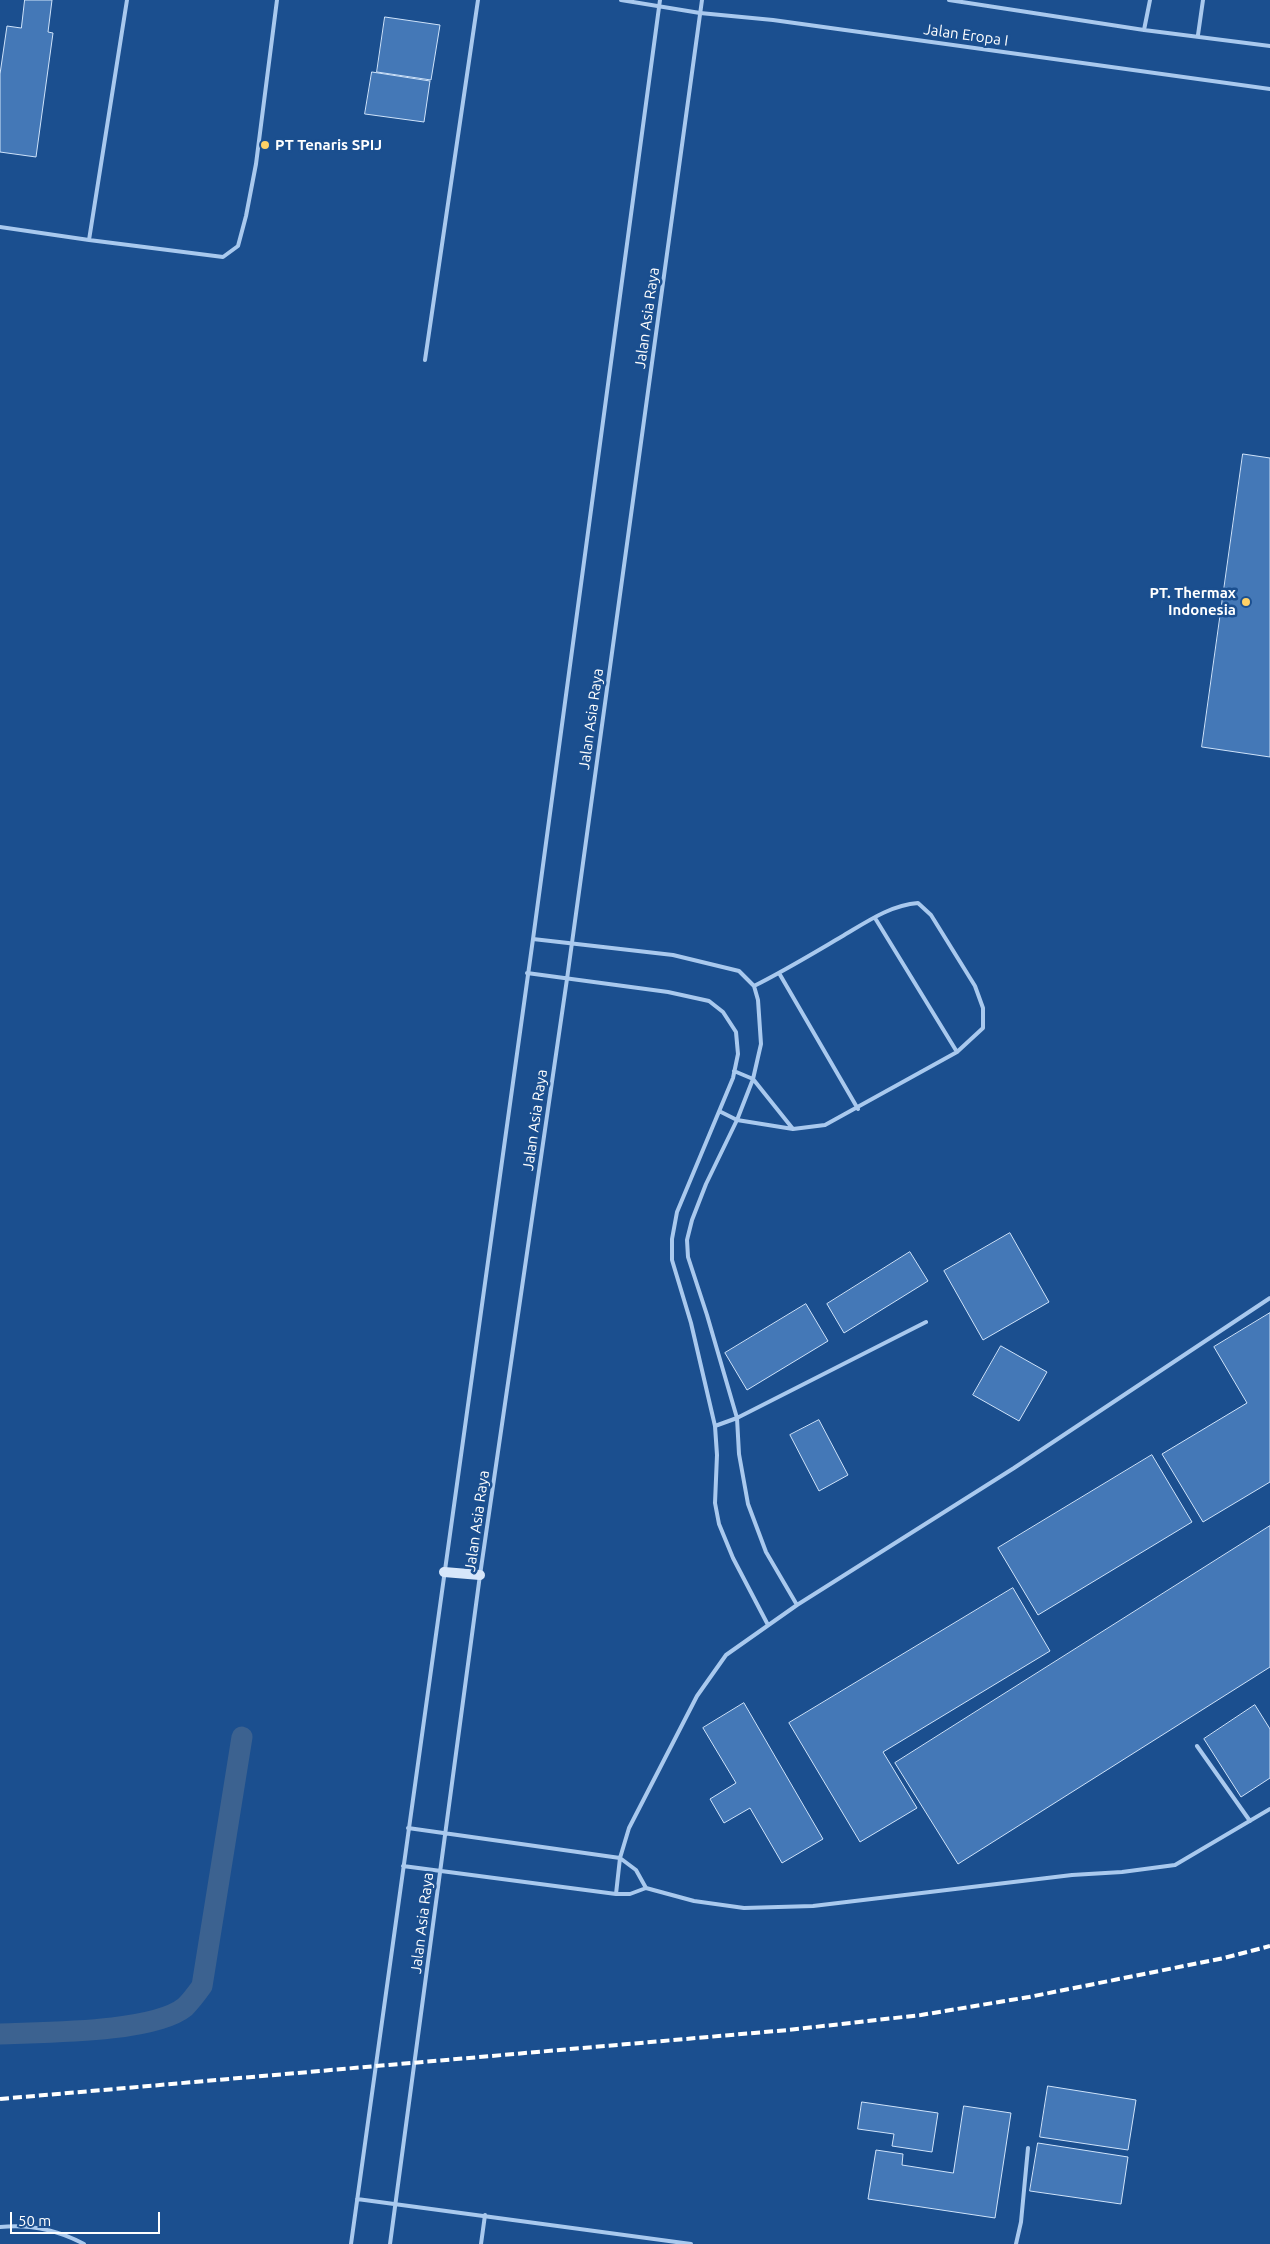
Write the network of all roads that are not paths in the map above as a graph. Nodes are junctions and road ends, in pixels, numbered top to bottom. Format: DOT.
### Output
graph roads {
  1 [pos="127,0"];
  2 [pos="277,0"];
  3 [pos="478,0"];
  4 [pos="621,0"];
  5 [pos="660,0"];
  6 [pos="702,0"];
  7 [pos="949,0"];
  8 [pos="1150,0"];
  9 [pos="1203,0"];
  10 [pos="659,7"];
  11 [pos="700,13"];
  12 [pos="1144,30"];
  13 [pos="1198,35"];
  14 [pos="1270,46"];
  15 [pos="1270,89"];
  16 [pos="0,228"];
  17 [pos="89,240"];
  18 [pos="425,360"];
  19 [pos="875,918"];
  20 [pos="532,939"];
  21 [pos="572,943"];
  22 [pos="779,973"];
  23 [pos="527,974"];
  24 [pos="567,979"];
  25 [pos="754,986"];
  26 [pos="957,1052"];
  27 [pos="734,1071"];
  28 [pos="753,1079"];
  29 [pos="858,1109"];
  30 [pos="721,1112"];
  31 [pos="737,1120"];
  32 [pos="793,1129"];
  33 [pos="1270,1298"];
  34 [pos="926,1322"];
  35 [pos="737,1418"];
  36 [pos="715,1426"];
  37 [pos="444,1572"];
  38 [pos="480,1575"];
  39 [pos="797,1605"];
  40 [pos="768,1625"];
  41 [pos="1197,1746"];
  42 [pos="1270,1809"];
  43 [pos="1250,1821"];
  44 [pos="408,1828"];
  45 [pos="445,1833"];
  46 [pos="620,1858"];
  47 [pos="403,1866"];
  48 [pos="440,1871"];
  49 [pos="646,1888"];
  50 [pos="616,1894"];
  51 [pos="1028,2148"];
  52 [pos="357,2199"];
  53 [pos="396,2202"];
  54 [pos="485,2215"];
  55 [pos="0,2227"];
  56 [pos="84,2244"];
  57 [pos="351,2244"];
  58 [pos="390,2244"];
  59 [pos="481,2244"];
  60 [pos="691,2244"];
  61 [pos="1016,2244"];
  1 -- 17 [label="lane"];
  2 -- 17 [label="lane"];
  3 -- 18 [label="lane"];
  4 -- 10 [label="lane, Jalan Eropa I"];
  5 -- 10 [label="lane, Jalan Asia Raya"];
  6 -- 11 [label="lane, Jalan Asia Raya"];
  7 -- 12 [label="lane"];
  8 -- 12 [label="lane"];
  9 -- 13 [label="lane"];
  10 -- 11 [label="lane, Jalan Eropa I"];
  10 -- 20 [label="lane, Jalan Asia Raya"];
  11 -- 15 [label="lane, Jalan Eropa I"];
  11 -- 21 [label="lane, Jalan Asia Raya"];
  12 -- 13 [label="lane"];
  13 -- 14 [label="lane"];
  16 -- 17 [label="lane"];
  19 -- 22 [label="lane"];
  19 -- 26 [label="lane"];
  19 -- 26 [label="lane"];
  20 -- 21 [label="lane"];
  20 -- 23 [label="lane, Jalan Asia Raya"];
  21 -- 24 [label="lane, Jalan Asia Raya"];
  21 -- 25 [label="lane"];
  22 -- 25 [label="lane"];
  22 -- 29 [label="lane"];
  23 -- 24 [label="lane"];
  23 -- 37 [label="lane, Jalan Asia Raya"];
  24 -- 27 [label="lane"];
  24 -- 38 [label="lane, Jalan Asia Raya"];
  25 -- 28 [label="lane"];
  26 -- 29 [label="lane"];
  27 -- 28 [label="lane"];
  27 -- 30 [label="lane"];
  28 -- 31 [label="lane"];
  28 -- 32 [label="lane"];
  29 -- 32 [label="lane"];
  30 -- 31 [label="lane"];
  30 -- 36 [label="lane"];
  31 -- 32 [label="lane"];
  31 -- 35 [label="lane"];
  33 -- 39 [label="lane"];
  34 -- 35 [label="lane"];
  35 -- 36 [label="lane"];
  35 -- 39 [label="lane"];
  36 -- 40 [label="lane"];
  37 -- 38 [label="street"];
  37 -- 44 [label="lane, Jalan Asia Raya"];
  38 -- 45 [label="lane, Jalan Asia Raya"];
  39 -- 40 [label="lane"];
  40 -- 46 [label="lane"];
  41 -- 43 [label="lane"];
  42 -- 43 [label="lane"];
  43 -- 49 [label="lane"];
  44 -- 45 [label="lane"];
  44 -- 47 [label="lane, Jalan Asia Raya"];
  45 -- 46 [label="lane"];
  45 -- 48 [label="lane, Jalan Asia Raya"];
  46 -- 49 [label="lane"];
  46 -- 50 [label="lane"];
  47 -- 48 [label="lane"];
  47 -- 52 [label="lane, Jalan Asia Raya"];
  48 -- 50 [label="lane"];
  48 -- 53 [label="lane, Jalan Asia Raya"];
  49 -- 50 [label="lane"];
  51 -- 61 [label="lane"];
  52 -- 53 [label="lane"];
  52 -- 57 [label="lane, Jalan Asia Raya"];
  53 -- 54 [label="lane"];
  53 -- 58 [label="lane, Jalan Asia Raya"];
  54 -- 59 [label="lane"];
  54 -- 60 [label="lane"];
  55 -- 56 [label="lane"];
}
